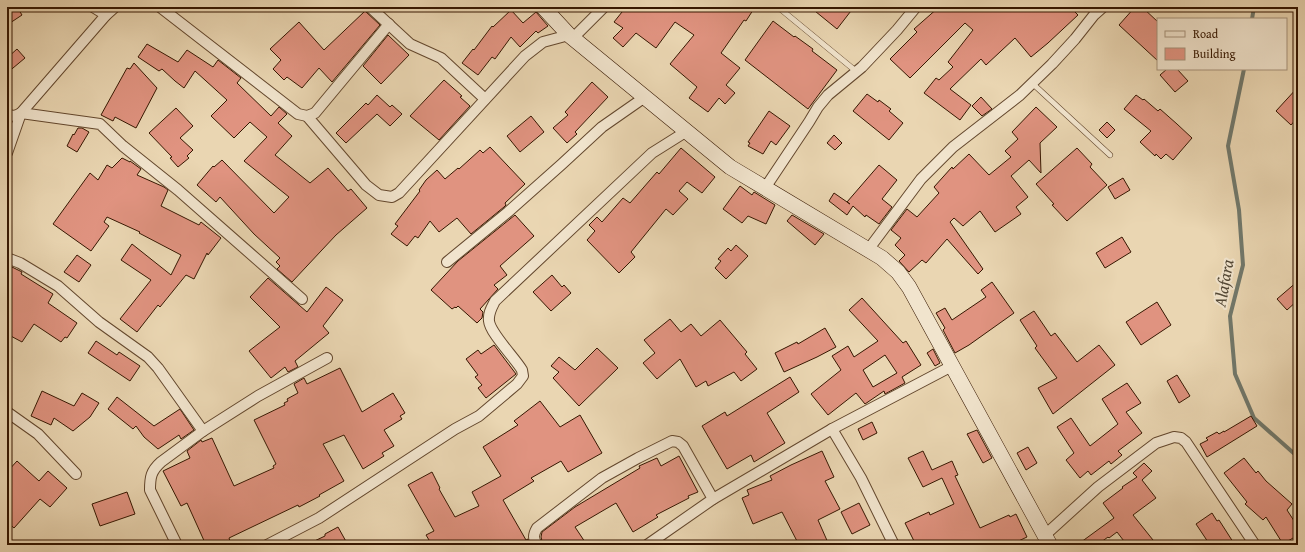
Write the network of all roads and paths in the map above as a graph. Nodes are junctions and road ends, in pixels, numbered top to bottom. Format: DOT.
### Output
graph roads {
  1 [pos="93,7"];
  2 [pos="115,7"];
  3 [pos="160,7"];
  4 [pos="370,7"];
  5 [pos="543,7"];
  6 [pos="604,7"];
  7 [pos="778,7"];
  8 [pos="916,7"];
  9 [pos="1103,7"];
  10 [pos="106,15"];
  11 [pos="389,24"];
  12 [pos="571,37"];
  13 [pos="856,72"];
  14 [pos="1032,84"];
  15 [pos="645,97"];
  16 [pos="485,99"];
  17 [pos="21,113"];
  18 [pos="7,115"];
  19 [pos="307,116"];
  20 [pos="686,131"];
  21 [pos="7,153"];
  22 [pos="1110,155"];
  23 [pos="765,188"];
  24 [pos="868,250"];
  25 [pos="7,258"];
  26 [pos="447,262"];
  27 [pos="302,300"];
  28 [pos="328,358"];
  29 [pos="952,366"];
  30 [pos="7,412"];
  31 [pos="832,430"];
  32 [pos="203,431"];
  33 [pos="76,474"];
  34 [pos="713,499"];
  35 [pos="1047,541"];
  36 [pos="177,545"];
  37 [pos="267,545"];
  38 [pos="537,545"];
  39 [pos="647,545"];
  40 [pos="894,545"];
  41 [pos="1255,545"];
  1 -- 10 [label="street"];
  2 -- 10 [label="street"];
  3 -- 19 [label="street"];
  4 -- 11 [label="street"];
  5 -- 12 [label="street"];
  6 -- 12 [label="street"];
  7 -- 13 [label="lane"];
  8 -- 13 [label="street"];
  9 -- 14 [label="street"];
  10 -- 17 [label="street"];
  11 -- 16 [label="street"];
  11 -- 19 [label="street"];
  12 -- 15 [label="street"];
  12 -- 16 [label="street"];
  13 -- 23 [label="street"];
  14 -- 22 [label="lane"];
  14 -- 24 [label="street"];
  15 -- 20 [label="street"];
  15 -- 26 [label="street"];
  16 -- 19 [label="street"];
  17 -- 18 [label="street"];
  17 -- 21 [label="street"];
  17 -- 27 [label="street"];
  20 -- 23 [label="street"];
  20 -- 37 [label="street"];
  23 -- 24 [label="street"];
  24 -- 29 [label="street"];
  25 -- 32 [label="street"];
  28 -- 32 [label="street"];
  29 -- 31 [label="street"];
  29 -- 35 [label="street"];
  30 -- 33 [label="street"];
  31 -- 34 [label="street"];
  31 -- 40 [label="street"];
  32 -- 36 [label="street"];
  34 -- 38 [label="street"];
  34 -- 39 [label="street"];
  35 -- 41 [label="street"];
}
